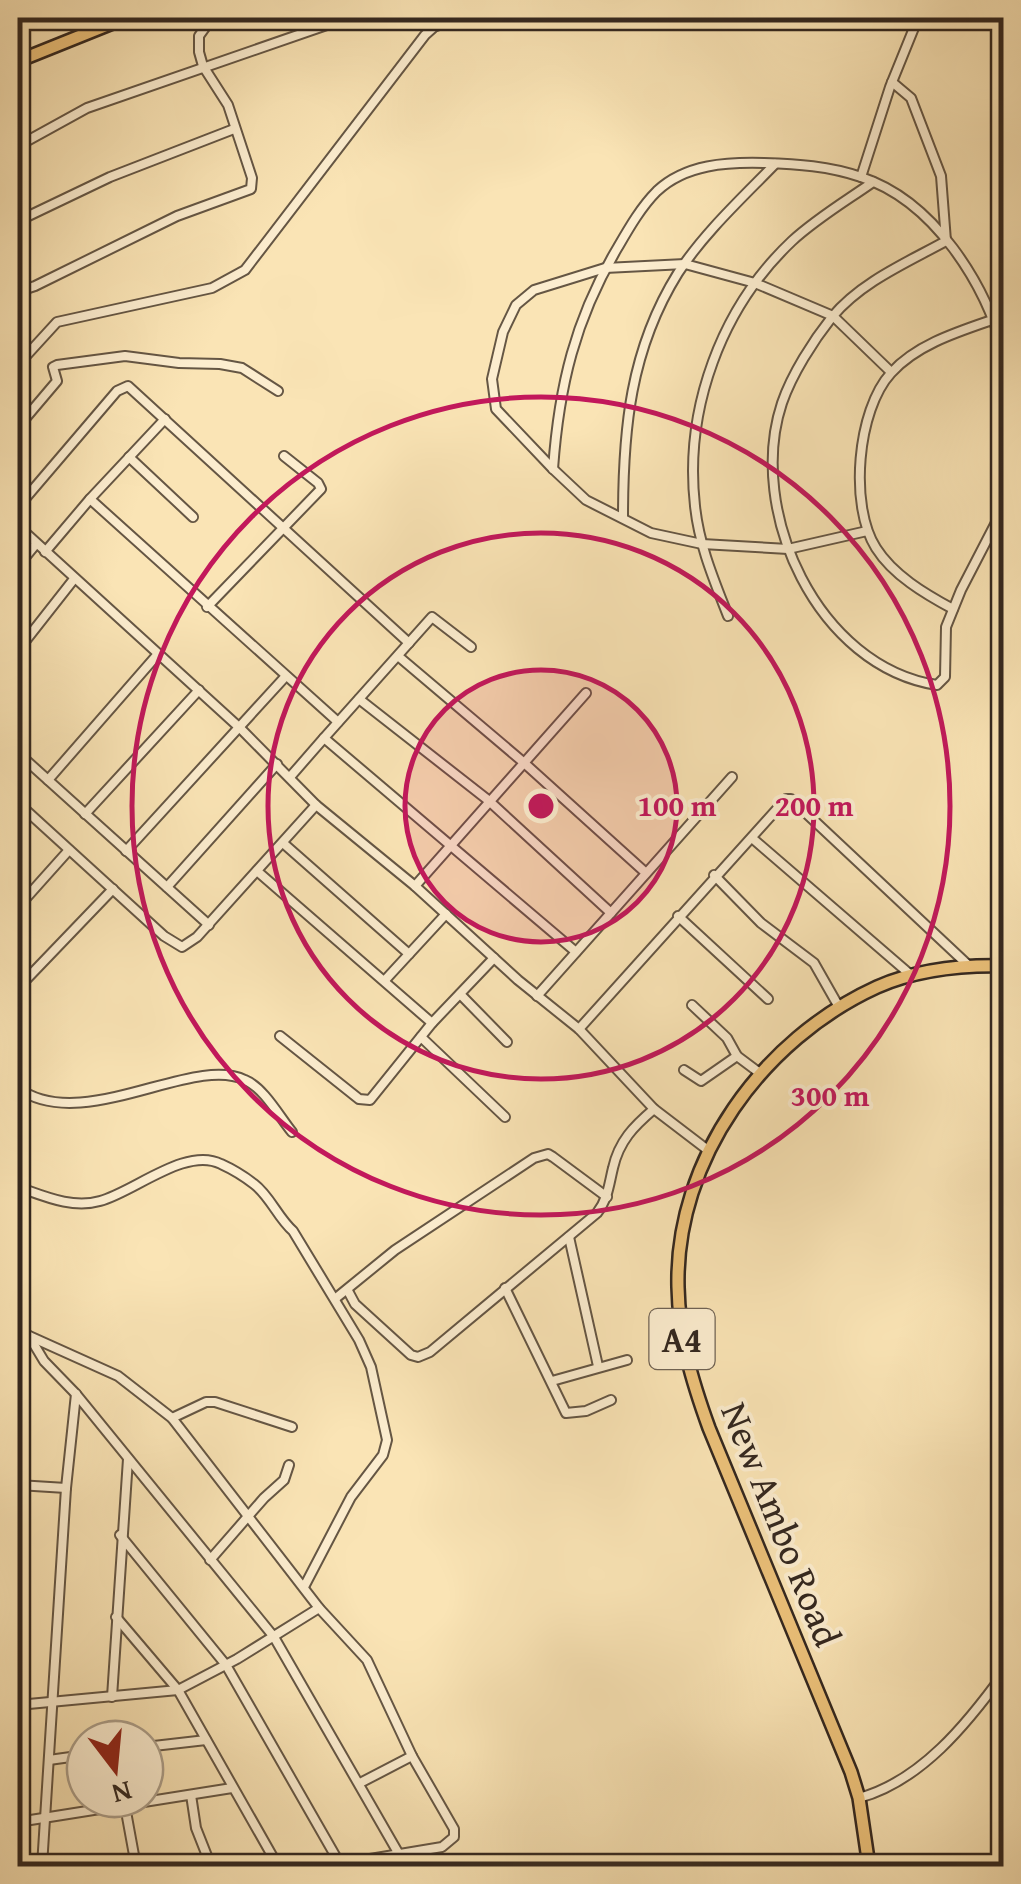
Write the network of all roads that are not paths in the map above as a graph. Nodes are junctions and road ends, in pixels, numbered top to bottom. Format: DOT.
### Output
graph roads {
  1 [pos="38,18"];
  2 [pos="124,18"];
  3 [pos="212,18"];
  4 [pos="347,18"];
  5 [pos="457,18"];
  6 [pos="918,18"];
  7 [pos="18,26"];
  8 [pos="18,61"];
  9 [pos="203,66"];
  10 [pos="892,82"];
  11 [pos="234,128"];
  12 [pos="18,146"];
  13 [pos="775,164"];
  14 [pos="862,177"];
  15 [pos="873,182"];
  16 [pos="18,222"];
  17 [pos="946,241"];
  18 [pos="686,264"];
  19 [pos="605,268"];
  20 [pos="755,283"];
  21 [pos="18,286"];
  22 [pos="834,316"];
  23 [pos="992,320"];
  24 [pos="1004,353"];
  25 [pos="18,358"];
  26 [pos="891,372"];
  27 [pos="278,391"];
  28 [pos="165,419"];
  29 [pos="18,427"];
  30 [pos="284,456"];
  31 [pos="129,457"];
  32 [pos="554,469"];
  33 [pos="90,500"];
  34 [pos="18,507"];
  35 [pos="1004,507"];
  36 [pos="193,517"];
  37 [pos="624,518"];
  38 [pos="18,526"];
  39 [pos="286,528"];
  40 [pos="867,531"];
  41 [pos="36,544"];
  42 [pos="702,544"];
  43 [pos="788,549"];
  44 [pos="45,552"];
  45 [pos="18,566"];
  46 [pos="74,579"];
  47 [pos="208,607"];
  48 [pos="953,610"];
  49 [pos="728,616"];
  50 [pos="409,643"];
  51 [pos="471,648"];
  52 [pos="19,649"];
  53 [pos="158,654"];
  54 [pos="398,656"];
  55 [pos="285,677"];
  56 [pos="199,690"];
  57 [pos="586,693"];
  58 [pos="359,699"];
  59 [pos="338,722"];
  60 [pos="240,729"];
  61 [pos="324,738"];
  62 [pos="18,753"];
  63 [pos="522,761"];
  64 [pos="277,764"];
  65 [pos="290,777"];
  66 [pos="732,777"];
  67 [pos="48,780"];
  68 [pos="488,800"];
  69 [pos="18,803"];
  70 [pos="316,806"];
  71 [pos="85,814"];
  72 [pos="752,838"];
  73 [pos="282,843"];
  74 [pos="450,844"];
  75 [pos="69,850"];
  76 [pos="126,851"];
  77 [pos="258,871"];
  78 [pos="646,873"];
  79 [pos="714,875"];
  80 [pos="415,886"];
  81 [pos="166,887"];
  82 [pos="113,890"];
  83 [pos="18,908"];
  84 [pos="611,912"];
  85 [pos="446,914"];
  86 [pos="678,916"];
  87 [pos="208,924"];
  88 [pos="576,952"];
  89 [pos="409,954"];
  90 [pos="494,958"];
  91 [pos="968,965"];
  92 [pos="1004,966"];
  93 [pos="912,976"];
  94 [pos="386,979"];
  95 [pos="18,988"];
  96 [pos="460,994"];
  97 [pos="537,996"];
  98 [pos="768,999"];
  99 [pos="692,1005"];
  100 [pos="839,1007"];
  101 [pos="432,1023"];
  102 [pos="579,1029"];
  103 [pos="280,1036"];
  104 [pos="420,1038"];
  105 [pos="507,1042"];
  106 [pos="738,1056"];
  107 [pos="684,1070"];
  108 [pos="761,1074"];
  109 [pos="18,1088"];
  110 [pos="654,1109"];
  111 [pos="506,1116"];
  112 [pos="292,1132"];
  113 [pos="709,1151"];
  114 [pos="18,1187"];
  115 [pos="607,1197"];
  116 [pos="569,1237"];
  117 [pos="505,1288"];
  118 [pos="348,1291"];
  119 [pos="336,1298"];
  120 [pos="18,1331"];
  121 [pos="30,1336"];
  122 [pos="18,1354"];
  123 [pos="627,1360"];
  124 [pos="598,1366"];
  125 [pos="552,1381"];
  126 [pos="76,1394"];
  127 [pos="611,1400"];
  128 [pos="172,1418"];
  129 [pos="292,1427"];
  130 [pos="128,1459"];
  131 [pos="288,1465"];
  132 [pos="18,1485"];
  133 [pos="66,1488"];
  134 [pos="249,1514"];
  135 [pos="120,1535"];
  136 [pos="210,1560"];
  137 [pos="304,1587"];
  138 [pos="319,1608"];
  139 [pos="116,1616"];
  140 [pos="274,1637"];
  141 [pos="226,1665"];
  142 [pos="1004,1674"];
  143 [pos="178,1690"];
  144 [pos="112,1697"];
  145 [pos="54,1702"];
  146 [pos="18,1704"];
  147 [pos="206,1740"];
  148 [pos="165,1745"];
  149 [pos="412,1756"];
  150 [pos="65,1758"];
  151 [pos="50,1760"];
  152 [pos="360,1783"];
  153 [pos="232,1788"];
  154 [pos="191,1795"];
  155 [pos="859,1798"];
  156 [pos="165,1799"];
  157 [pos="65,1816"];
  158 [pos="44,1819"];
  159 [pos="127,1819"];
  160 [pos="18,1822"];
  161 [pos="400,1856"];
  162 [pos="340,1864"];
  163 [pos="42,1866"];
  164 [pos="136,1866"];
  165 [pos="211,1866"];
  166 [pos="278,1866"];
  167 [pos="328,1866"];
  168 [pos="869,1866"];
  1 -- 7 [label="main road"];
  2 -- 8 [label="main road"];
  3 -- 9 [label="street"];
  4 -- 9 [label="street"];
  5 -- 25 [label="street"];
  6 -- 10 [label="street"];
  9 -- 11 [label="street"];
  9 -- 12 [label="street"];
  10 -- 14 [label="street"];
  10 -- 17 [label="street"];
  11 -- 16 [label="street"];
  11 -- 21 [label="street"];
  13 -- 14 [label="street"];
  13 -- 18 [label="street"];
  13 -- 19 [label="street"];
  14 -- 15 [label="street"];
  15 -- 17 [label="street"];
  15 -- 20 [label="street"];
  17 -- 22 [label="street"];
  17 -- 23 [label="street"];
  18 -- 19 [label="street"];
  18 -- 20 [label="street"];
  18 -- 37 [label="street"];
  19 -- 32 [label="street"];
  19 -- 32 [label="street"];
  20 -- 22 [label="street"];
  20 -- 42 [label="street"];
  22 -- 26 [label="street"];
  22 -- 43 [label="street"];
  23 -- 24 [label="street"];
  23 -- 26 [label="street"];
  26 -- 40 [label="street"];
  27 -- 29 [label="street"];
  28 -- 31 [label="street"];
  28 -- 34 [label="street"];
  28 -- 39 [label="street"];
  30 -- 39 [label="street"];
  31 -- 33 [label="street"];
  31 -- 36 [label="street"];
  32 -- 37 [label="street"];
  33 -- 44 [label="street"];
  33 -- 47 [label="street"];
  35 -- 48 [label="street"];
  37 -- 42 [label="street"];
  38 -- 41 [label="street"];
  39 -- 47 [label="street"];
  39 -- 50 [label="street"];
  40 -- 43 [label="street"];
  40 -- 48 [label="street"];
  41 -- 44 [label="street"];
  41 -- 45 [label="street"];
  42 -- 43 [label="street"];
  42 -- 49 [label="street"];
  43 -- 48 [label="street"];
  44 -- 46 [label="street"];
  46 -- 52 [label="street"];
  46 -- 53 [label="street"];
  47 -- 55 [label="street"];
  50 -- 51 [label="street"];
  50 -- 54 [label="street"];
  53 -- 56 [label="street"];
  53 -- 67 [label="street"];
  54 -- 58 [label="street"];
  54 -- 63 [label="street"];
  55 -- 59 [label="street"];
  55 -- 60 [label="street"];
  56 -- 60 [label="street"];
  56 -- 71 [label="street"];
  57 -- 63 [label="street"];
  58 -- 59 [label="street"];
  58 -- 68 [label="street"];
  59 -- 61 [label="street"];
  60 -- 64 [label="street"];
  60 -- 76 [label="street"];
  61 -- 65 [label="street"];
  61 -- 74 [label="street"];
  62 -- 67 [label="street"];
  63 -- 68 [label="street"];
  63 -- 78 [label="street"];
  64 -- 65 [label="street"];
  64 -- 81 [label="street"];
  65 -- 70 [label="street"];
  66 -- 78 [label="street"];
  67 -- 71 [label="street"];
  68 -- 74 [label="street"];
  68 -- 84 [label="street"];
  69 -- 75 [label="street"];
  70 -- 73 [label="street"];
  70 -- 80 [label="street"];
  71 -- 76 [label="street"];
  72 -- 79 [label="street"];
  72 -- 91 [label="street"];
  72 -- 93 [label="street"];
  73 -- 77 [label="street"];
  73 -- 89 [label="street"];
  74 -- 80 [label="street"];
  74 -- 88 [label="street"];
  75 -- 82 [label="street"];
  75 -- 83 [label="street"];
  76 -- 81 [label="street"];
  77 -- 87 [label="street"];
  77 -- 94 [label="street"];
  78 -- 84 [label="street"];
  79 -- 86 [label="street"];
  79 -- 100 [label="street"];
  80 -- 85 [label="street"];
  81 -- 87 [label="street"];
  82 -- 87 [label="street"];
  82 -- 95 [label="street"];
  84 -- 88 [label="street"];
  85 -- 89 [label="street"];
  85 -- 90 [label="street"];
  86 -- 98 [label="street"];
  86 -- 102 [label="street"];
  88 -- 97 [label="street"];
  89 -- 94 [label="street"];
  90 -- 96 [label="street"];
  90 -- 97 [label="street"];
  91 -- 92 [label="main road, New Ambo Road / A4"];
  91 -- 93 [label="main road, New Ambo Road / A4"];
  93 -- 100 [label="main road, New Ambo Road / A4"];
  94 -- 101 [label="street"];
  96 -- 101 [label="street"];
  96 -- 105 [label="street"];
  97 -- 102 [label="street"];
  99 -- 106 [label="street"];
  100 -- 108 [label="main road, New Ambo Road / A4"];
  101 -- 104 [label="street"];
  102 -- 110 [label="street"];
  103 -- 104 [label="street"];
  104 -- 111 [label="street"];
  106 -- 107 [label="street"];
  106 -- 108 [label="street"];
  108 -- 113 [label="main road, New Ambo Road / A4"];
  109 -- 112 [label="street"];
  110 -- 113 [label="street"];
  110 -- 115 [label="street"];
  113 -- 155 [label="main road, New Ambo Road / A4"];
  114 -- 119 [label="street"];
  115 -- 116 [label="street"];
  115 -- 118 [label="street"];
  116 -- 117 [label="street"];
  116 -- 124 [label="street"];
  117 -- 118 [label="street"];
  117 -- 125 [label="street"];
  118 -- 119 [label="street"];
  119 -- 137 [label="street"];
  120 -- 121 [label="street"];
  120 -- 122 [label="street"];
  121 -- 126 [label="street"];
  121 -- 128 [label="street"];
  123 -- 124 [label="street"];
  124 -- 125 [label="street"];
  125 -- 127 [label="street"];
  126 -- 130 [label="street"];
  126 -- 133 [label="street"];
  128 -- 129 [label="street"];
  128 -- 134 [label="street"];
  130 -- 135 [label="street"];
  130 -- 136 [label="street"];
  131 -- 134 [label="street"];
  132 -- 133 [label="street"];
  133 -- 145 [label="street"];
  134 -- 136 [label="street"];
  134 -- 137 [label="street"];
  135 -- 139 [label="street"];
  135 -- 141 [label="street"];
  136 -- 140 [label="street"];
  137 -- 138 [label="street"];
  138 -- 140 [label="street"];
  138 -- 149 [label="street"];
  139 -- 143 [label="street"];
  139 -- 144 [label="street"];
  140 -- 141 [label="street"];
  140 -- 152 [label="street"];
  141 -- 143 [label="street"];
  141 -- 162 [label="street"];
  142 -- 155 [label="street"];
  143 -- 144 [label="street"];
  143 -- 147 [label="street"];
  144 -- 145 [label="street"];
  145 -- 146 [label="street"];
  145 -- 151 [label="street"];
  147 -- 148 [label="street"];
  147 -- 153 [label="street"];
  149 -- 152 [label="street"];
  149 -- 161 [label="street"];
  150 -- 151 [label="street"];
  151 -- 158 [label="street"];
  152 -- 161 [label="street"];
  153 -- 154 [label="street"];
  153 -- 166 [label="street"];
  154 -- 156 [label="street"];
  154 -- 165 [label="street"];
  155 -- 168 [label="main road, New Ambo Road / A4"];
  157 -- 158 [label="street"];
  158 -- 160 [label="street"];
  158 -- 163 [label="street"];
  159 -- 164 [label="street"];
  161 -- 162 [label="street"];
  162 -- 167 [label="street"];
}
